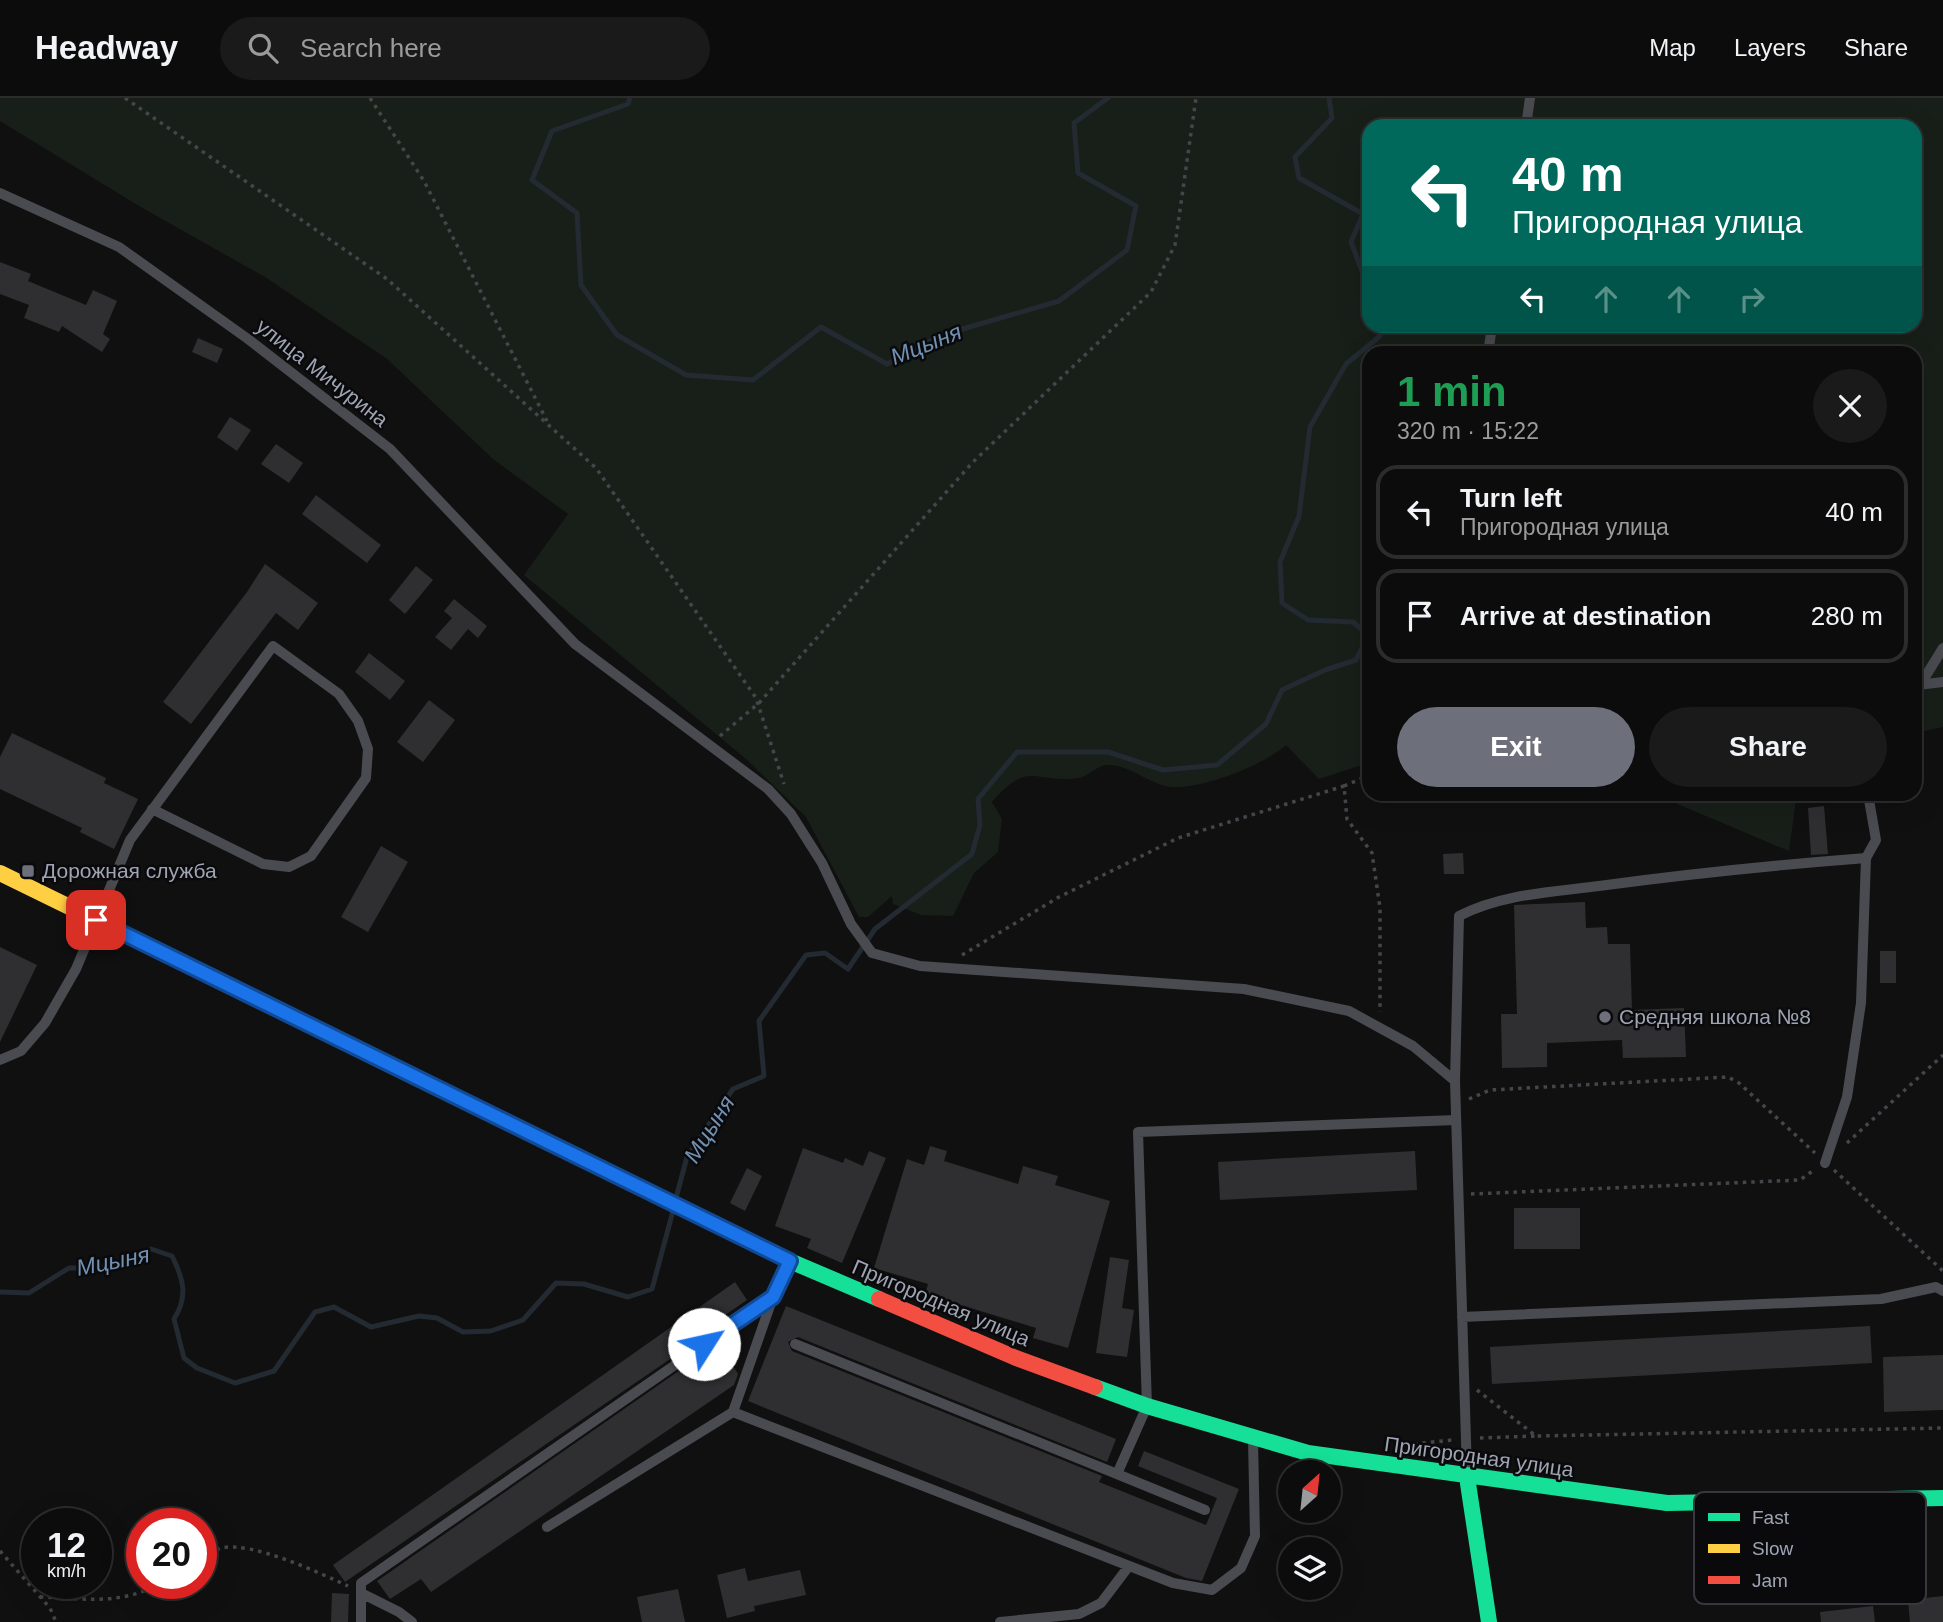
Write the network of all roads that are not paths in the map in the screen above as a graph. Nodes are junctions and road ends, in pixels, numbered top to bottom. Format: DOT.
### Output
graph roads {
  1 [pos="1530,98"];
  2 [pos="1527,119"];
  3 [pos="0,193"];
  4 [pos="1943,648"];
  5 [pos="1922,680"];
  6 [pos="1943,682"];
  7 [pos="1922,685"];
  8 [pos="1869,801"];
  9 [pos="152,809"];
  10 [pos="1866,858"];
  11 [pos="0,873"];
  12 [pos="96,920"];
  13 [pos="0,1059"];
  14 [pos="1455,1081"];
  15 [pos="1456,1120"];
  16 [pos="1825,1163"];
  17 [pos="790,1261"];
  18 [pos="1943,1291"];
  19 [pos="773,1297"];
  20 [pos="1462,1317"];
  21 [pos="795,1344"];
  22 [pos="1147,1406"];
  23 [pos="733,1412"];
  24 [pos="1253,1439"];
  25 [pos="1117,1474"];
  26 [pos="1468,1477"];
  27 [pos="1694,1503"];
  28 [pos="1205,1510"];
  29 [pos="547,1527"];
  30 [pos="1129,1566"];
  31 [pos="361,1593"];
  32 [pos="361,1622"];
  33 [pos="412,1622"];
  34 [pos="1000,1622"];
  35 [pos="1489,1622"];
  1 -- 2 [label="lane"];
  3 -- 14 [label="lane, улица Мичурина"];
  4 -- 5 [label="lane"];
  6 -- 7 [label="lane"];
  8 -- 10 [label="lane"];
  9 -- 9 [label="lane"];
  9 -- 12 [label="lane"];
  10 -- 14 [label="lane"];
  10 -- 16 [label="lane"];
  11 -- 12 [label="street, Пригородная улица"];
  12 -- 13 [label="lane"];
  12 -- 17 [label="street, Пригородная улица"];
  14 -- 15 [label="lane"];
  15 -- 20 [label="lane"];
  15 -- 22 [label="lane"];
  17 -- 19 [label="lane"];
  17 -- 22 [label="street, Пригородная улица"];
  18 -- 20 [label="lane"];
  19 -- 23 [label="lane"];
  19 -- 31 [label="lane"];
  20 -- 26 [label="lane"];
  21 -- 25 [label="lane"];
  22 -- 24 [label="street, Пригородная улица"];
  22 -- 25 [label="lane"];
  23 -- 29 [label="lane"];
  23 -- 30 [label="lane"];
  24 -- 26 [label="street, Пригородная улица"];
  24 -- 30 [label="lane"];
  25 -- 28 [label="lane"];
  26 -- 27 [label="street, Пригородная улица"];
  26 -- 35 [label="street"];
  30 -- 34 [label="lane"];
  31 -- 32 [label="lane"];
  31 -- 33 [label="lane"];
}
